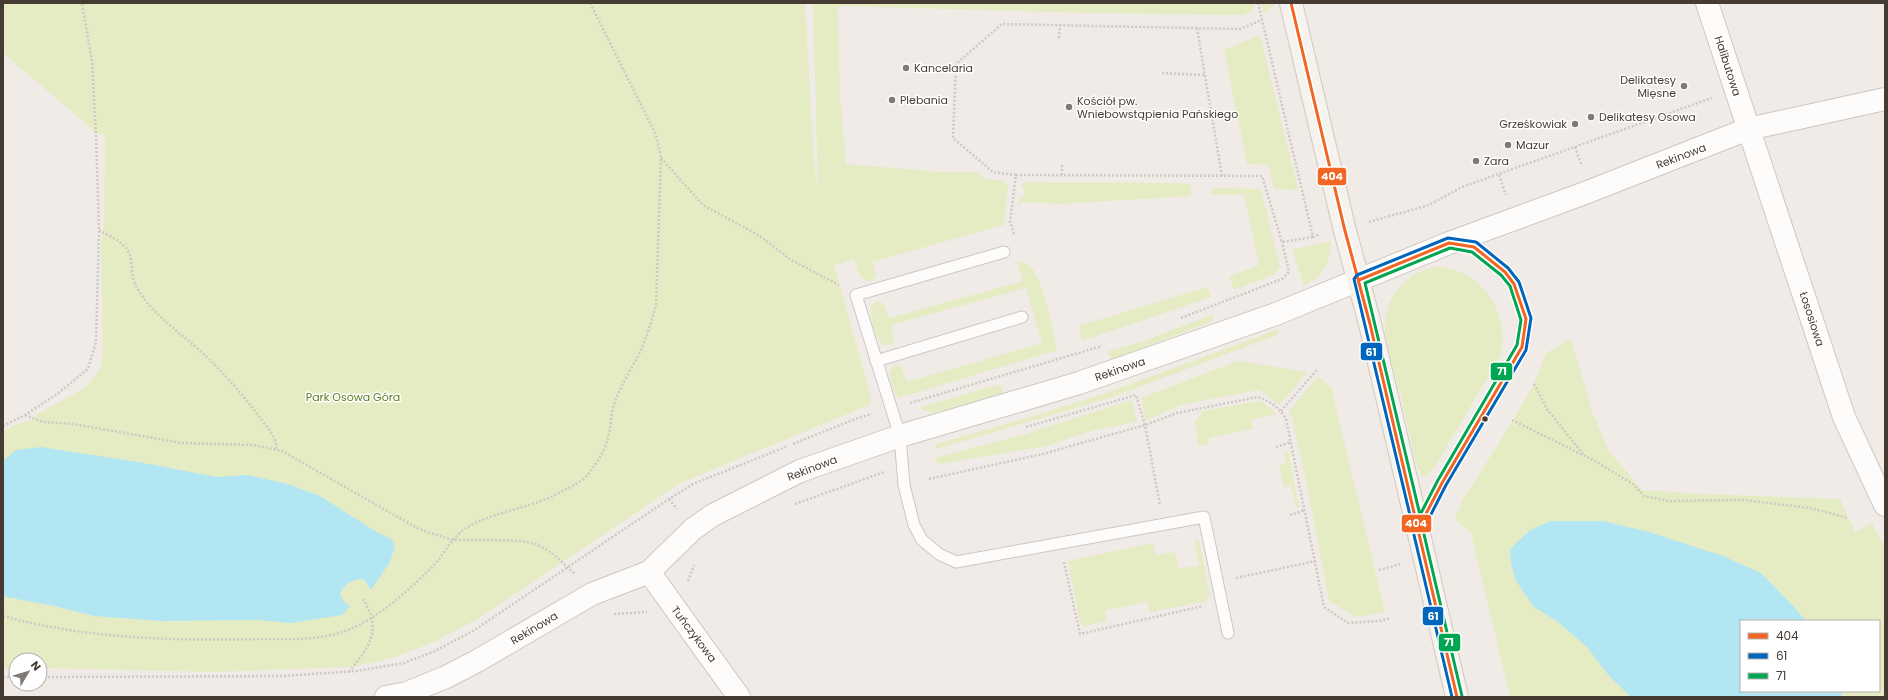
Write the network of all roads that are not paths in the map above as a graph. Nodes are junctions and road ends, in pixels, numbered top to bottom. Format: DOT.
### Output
graph roads {
  1 [pos="1291,3"];
  2 [pos="1707,3"];
  3 [pos="1885,99"];
  4 [pos="1748,129"];
  5 [pos="1449,242"];
  6 [pos="1004,252"];
  7 [pos="1359,280"];
  8 [pos="1022,317"];
  9 [pos="876,361"];
  10 [pos="900,436"];
  11 [pos="1885,505"];
  12 [pos="1417,531"];
  13 [pos="649,572"];
  14 [pos="1228,633"];
  15 [pos="386,697"];
  16 [pos="739,697"];
  17 [pos="1456,697"];
  1 -- 7 [label="main road"];
  2 -- 4 [label="street, Halibutowa"];
  3 -- 4 [label="street, Rekinowa"];
  4 -- 5 [label="street, Rekinowa"];
  4 -- 11 [label="street, Łososiowa"];
  5 -- 7 [label="street, Rekinowa"];
  5 -- 12 [label="lane"];
  6 -- 9 [label="lane"];
  7 -- 10 [label="street, Rekinowa"];
  7 -- 12 [label="main road"];
  8 -- 9 [label="lane"];
  9 -- 10 [label="lane"];
  10 -- 13 [label="street, Rekinowa"];
  10 -- 14 [label="lane"];
  12 -- 17 [label="main road"];
  13 -- 15 [label="street, Rekinowa"];
  13 -- 16 [label="street, Tuńczykowa"];
}
